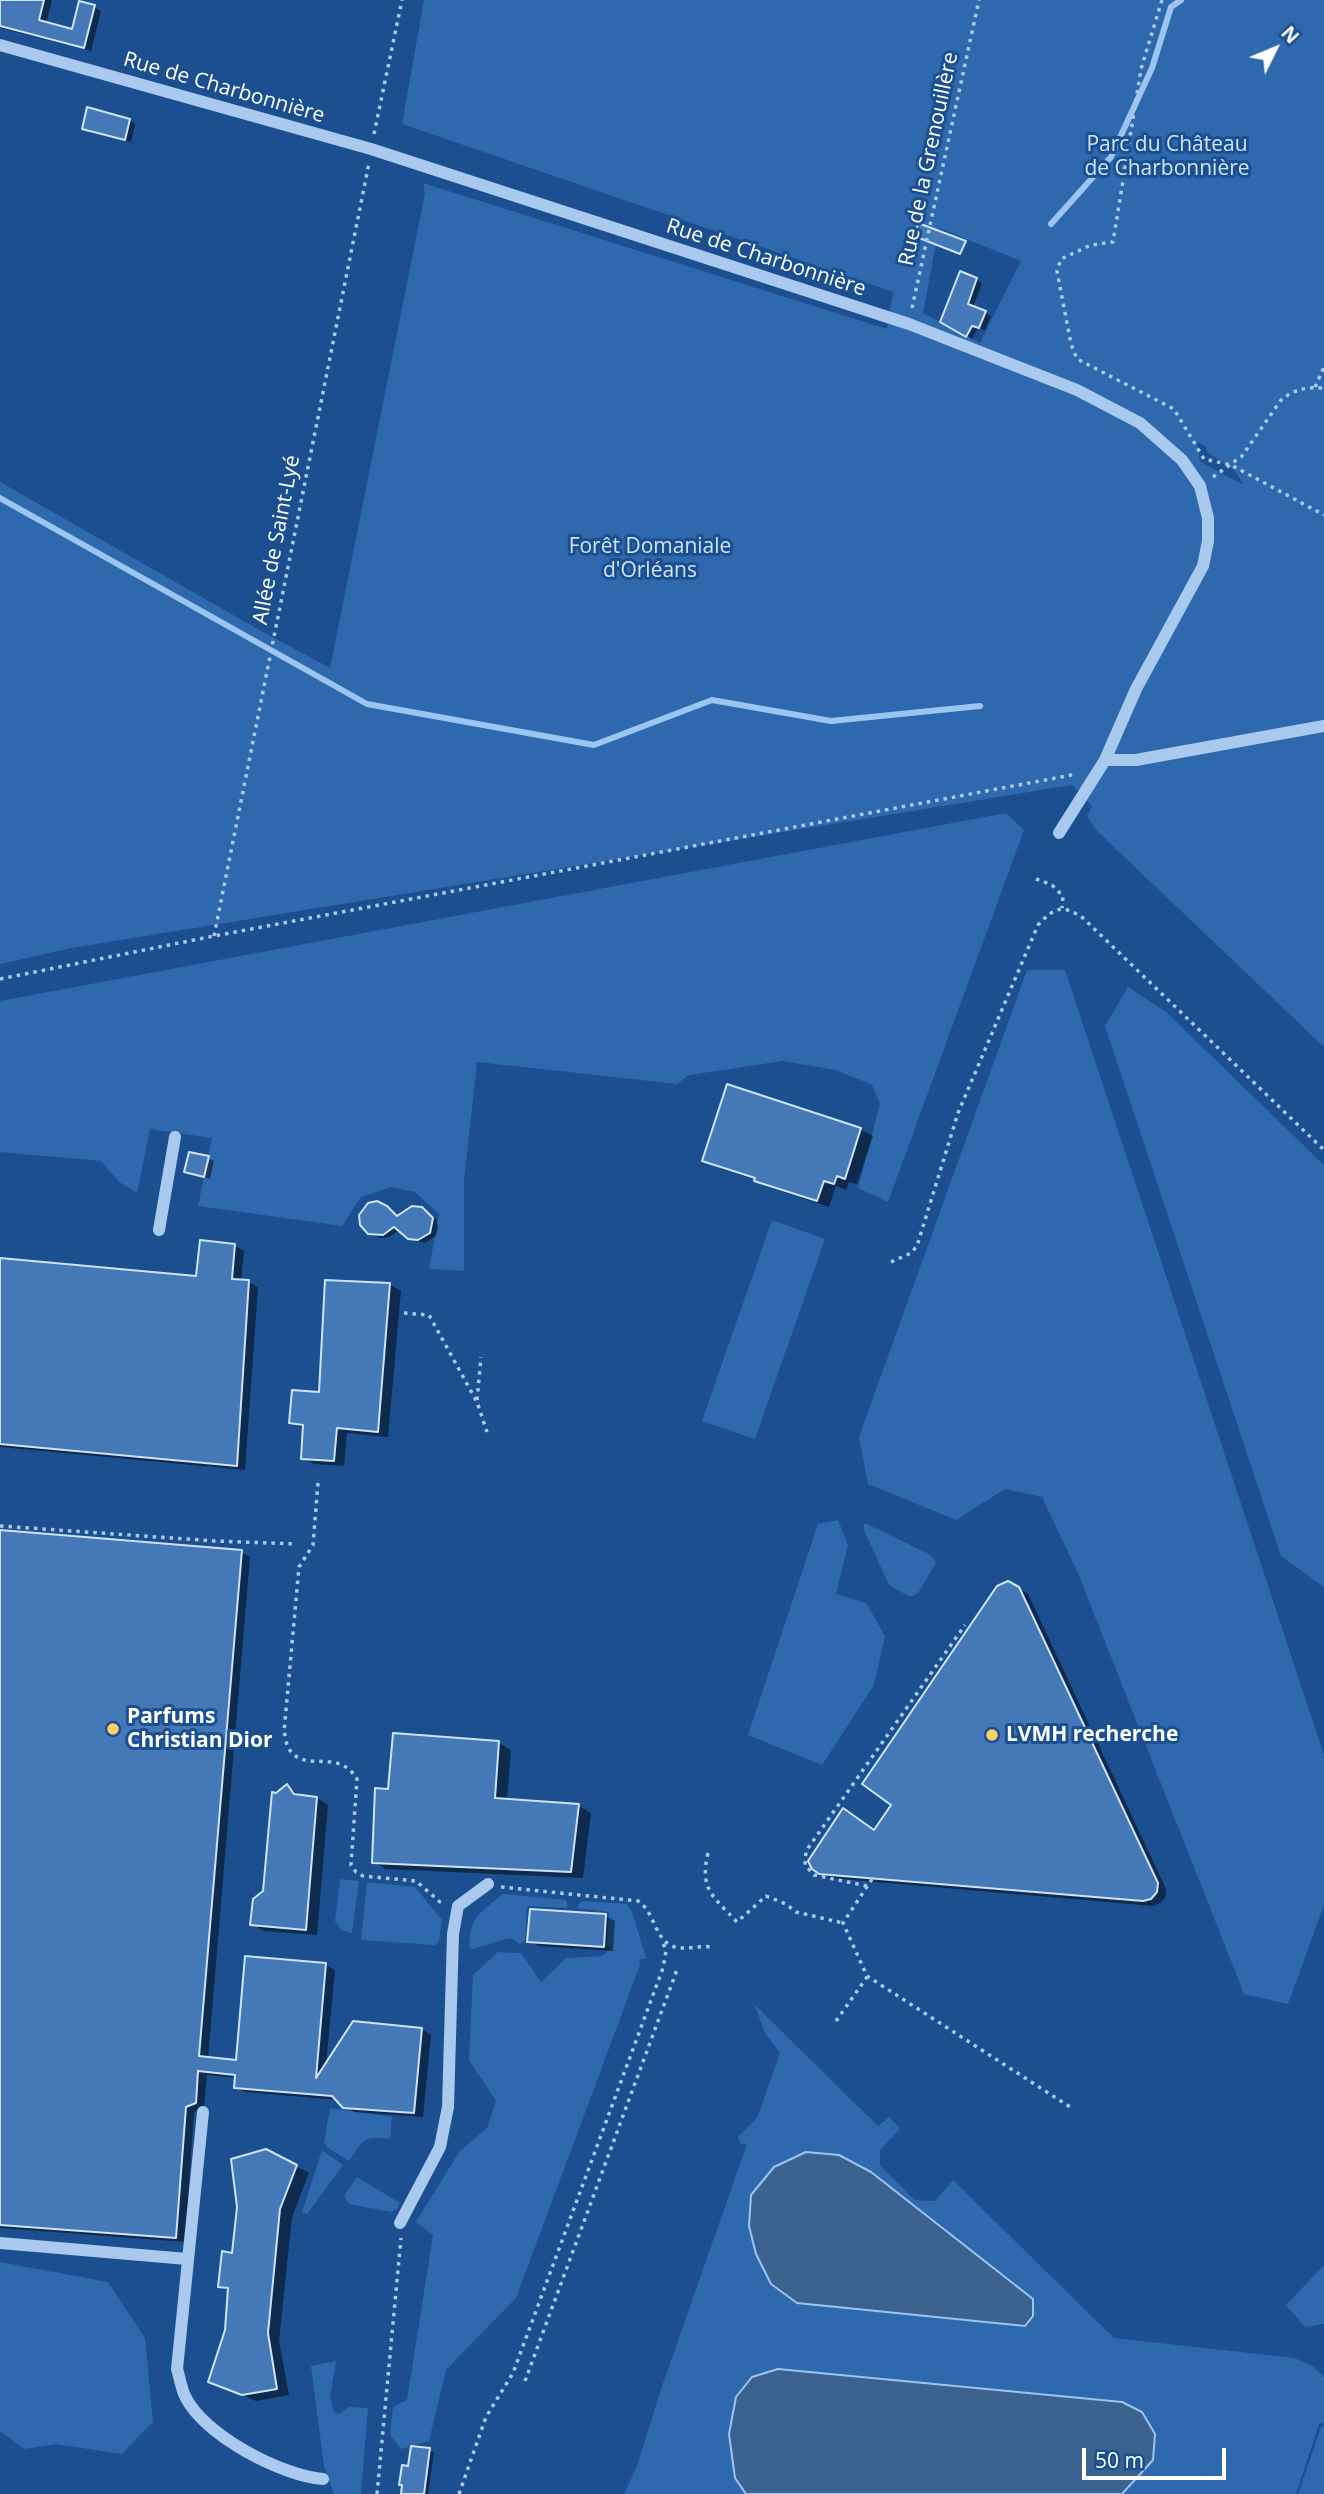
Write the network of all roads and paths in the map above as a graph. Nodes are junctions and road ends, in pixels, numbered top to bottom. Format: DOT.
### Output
graph roads {
  1 [pos="401,0"];
  2 [pos="979,0"];
  3 [pos="1162,0"];
  4 [pos="0,45"];
  5 [pos="371,149"];
  6 [pos="909,324"];
  7 [pos="1324,367"];
  8 [pos="1315,387"];
  9 [pos="1324,388"];
  10 [pos="1231,465"];
  11 [pos="1200,486"];
  12 [pos="1324,515"];
  13 [pos="1324,726"];
  14 [pos="1102,766"];
  15 [pos="1059,833"];
  16 [pos="1036,879"];
  17 [pos="1062,908"];
  18 [pos="214,936"];
  19 [pos="0,979"];
  20 [pos="174,1137"];
  21 [pos="1324,1150"];
  22 [pos="159,1230"];
  23 [pos="891,1262"];
  24 [pos="404,1313"];
  25 [pos="481,1357"];
  26 [pos="477,1402"];
  27 [pos="488,1432"];
  28 [pos="318,1483"];
  29 [pos="0,1525"];
  30 [pos="297,1544"];
  31 [pos="965,1625"];
  32 [pos="708,1853"];
  33 [pos="872,1879"];
  34 [pos="493,1885"];
  35 [pos="867,1886"];
  36 [pos="458,1906"];
  37 [pos="844,1923"];
  38 [pos="662,1938"];
  39 [pos="712,1947"];
  40 [pos="678,1967"];
  41 [pos="867,1976"];
  42 [pos="836,2021"];
  43 [pos="1070,2107"];
  44 [pos="203,2112"];
  45 [pos="402,2228"];
  46 [pos="0,2243"];
  47 [pos="187,2259"];
  48 [pos="525,2381"];
  49 [pos="323,2479"];
  50 [pos="377,2494"];
  51 [pos="459,2494"];
  1 -- 5 [label="path, Allée de Saint-Lyé"];
  2 -- 6 [label="path, Rue de la Grenouillère"];
  3 -- 10 [label="path"];
  4 -- 5 [label="street, Rue de Charbonnière"];
  5 -- 6 [label="street, Rue de Charbonnière"];
  5 -- 18 [label="path, Allée de Saint-Lyé"];
  6 -- 11 [label="street, Rue de Charbonnière"];
  7 -- 8 [label="path"];
  8 -- 9 [label="path"];
  8 -- 10 [label="path"];
  10 -- 11 [label="path"];
  10 -- 12 [label="path"];
  11 -- 14 [label="street, Rue de Charbonnière"];
  13 -- 14 [label="street"];
  14 -- 15 [label="street, Rue de Charbonnière"];
  14 -- 18 [label="path"];
  16 -- 17 [label="path"];
  17 -- 21 [label="path"];
  17 -- 23 [label="path"];
  18 -- 19 [label="path"];
  20 -- 22 [label="street"];
  24 -- 26 [label="path"];
  25 -- 26 [label="path"];
  26 -- 27 [label="path"];
  28 -- 36 [label="path"];
  29 -- 30 [label="path"];
  31 -- 35 [label="path"];
  32 -- 37 [label="path"];
  33 -- 35 [label="path"];
  34 -- 36 [label="street"];
  34 -- 38 [label="path"];
  35 -- 37 [label="path"];
  36 -- 45 [label="street"];
  37 -- 41 [label="path"];
  38 -- 39 [label="path"];
  38 -- 51 [label="path"];
  40 -- 48 [label="path"];
  41 -- 42 [label="path"];
  41 -- 43 [label="path"];
  44 -- 47 [label="street"];
  45 -- 50 [label="path"];
  46 -- 47 [label="street"];
  47 -- 49 [label="street"];
}
